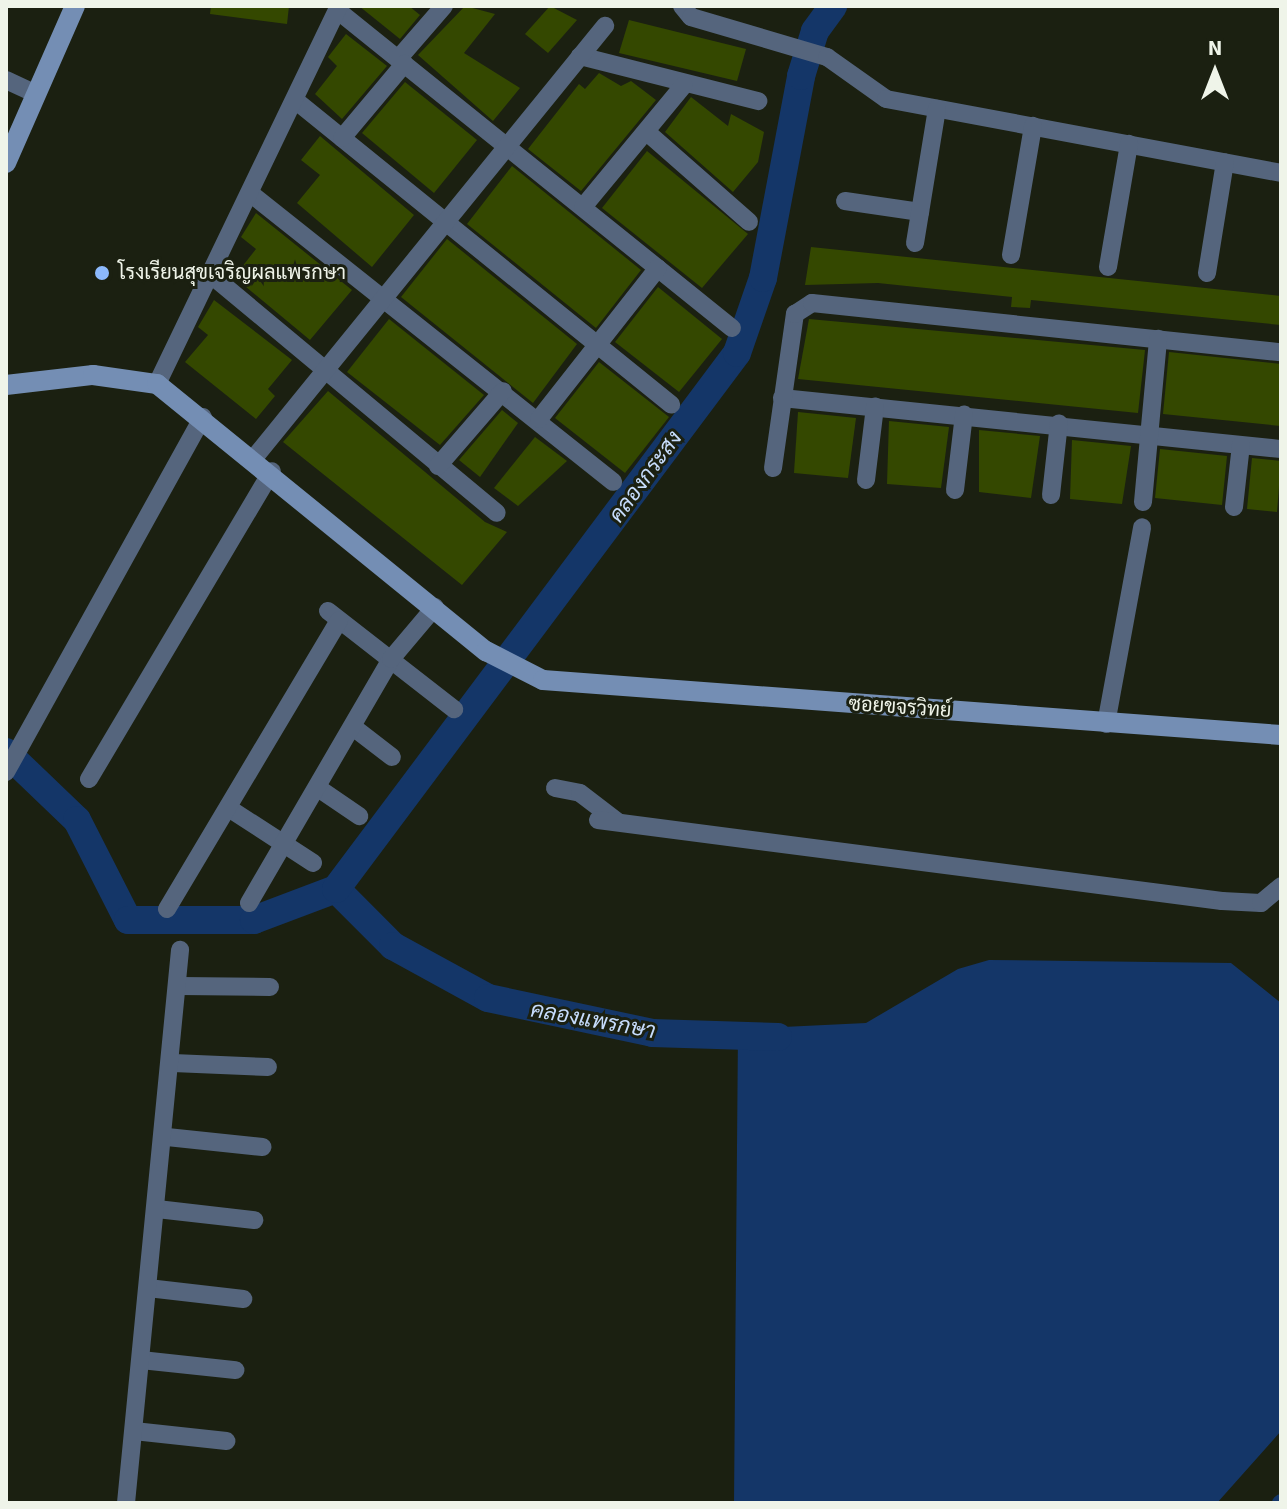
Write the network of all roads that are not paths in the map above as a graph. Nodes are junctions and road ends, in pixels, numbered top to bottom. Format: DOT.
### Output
graph roads {
  1 [pos="75,6"];
  2 [pos="444,6"];
  3 [pos="682,6"];
  4 [pos="338,8"];
  5 [pos="605,26"];
  6 [pos="580,56"];
  7 [pos="401,61"];
  8 [pos="6,80"];
  9 [pos="684,85"];
  10 [pos="36,94"];
  11 [pos="295,100"];
  12 [pos="758,101"];
  13 [pos="937,109"];
  14 [pos="1033,126"];
  15 [pos="649,134"];
  16 [pos="342,138"];
  17 [pos="1129,144"];
  18 [pos="510,148"];
  19 [pos="1225,162"];
  20 [pos="6,163"];
  21 [pos="1281,173"];
  22 [pos="250,193"];
  23 [pos="845,201"];
  24 [pos="583,207"];
  25 [pos="920,212"];
  26 [pos="749,222"];
  27 [pos="449,223"];
  28 [pos="915,243"];
  29 [pos="1011,255"];
  30 [pos="1108,267"];
  31 [pos="658,268"];
  32 [pos="1207,273"];
  33 [pos="210,274"];
  34 [pos="387,297"];
  35 [pos="732,328"];
  36 [pos="1158,339"];
  37 [pos="597,345"];
  38 [pos="1281,352"];
  39 [pos="323,374"];
  40 [pos="157,384"];
  41 [pos="6,385"];
  42 [pos="503,391"];
  43 [pos="782,398"];
  44 [pos="671,405"];
  45 [pos="875,407"];
  46 [pos="964,415"];
  47 [pos="203,417"];
  48 [pos="539,419"];
  49 [pos="1059,423"];
  50 [pos="1148,433"];
  51 [pos="1241,445"];
  52 [pos="1281,449"];
  53 [pos="254,458"];
  54 [pos="438,466"];
  55 [pos="773,468"];
  56 [pos="272,471"];
  57 [pos="866,480"];
  58 [pos="613,482"];
  59 [pos="955,490"];
  60 [pos="1051,495"];
  61 [pos="1143,502"];
  62 [pos="1234,507"];
  63 [pos="497,513"];
  64 [pos="1142,527"];
  65 [pos="435,607"];
  66 [pos="391,659"];
  67 [pos="454,709"];
  68 [pos="1106,724"];
  69 [pos="353,727"];
  70 [pos="1281,735"];
  71 [pos="392,757"];
  72 [pos="6,772"];
  73 [pos="89,779"];
  74 [pos="318,788"];
  75 [pos="555,788"];
  76 [pos="230,809"];
  77 [pos="359,816"];
  78 [pos="598,820"];
  79 [pos="618,822"];
  80 [pos="287,845"];
  81 [pos="313,863"];
  82 [pos="1281,886"];
  83 [pos="249,903"];
  84 [pos="167,909"];
  85 [pos="180,950"];
  86 [pos="180,986"];
  87 [pos="270,987"];
  88 [pos="173,1063"];
  89 [pos="268,1067"];
  90 [pos="167,1137"];
  91 [pos="262,1147"];
  92 [pos="157,1209"];
  93 [pos="254,1220"];
  94 [pos="148,1288"];
  95 [pos="243,1299"];
  96 [pos="141,1360"];
  97 [pos="235,1370"];
  98 [pos="134,1431"];
  99 [pos="226,1441"];
  100 [pos="126,1503"];
  1 -- 10 [label="street"];
  2 -- 7 [label="street"];
  3 -- 13 [label="street"];
  4 -- 7 [label="street"];
  4 -- 11 [label="street"];
  5 -- 6 [label="street"];
  6 -- 9 [label="street"];
  6 -- 18 [label="street"];
  7 -- 16 [label="street"];
  7 -- 18 [label="street"];
  8 -- 10 [label="street"];
  9 -- 12 [label="street"];
  9 -- 15 [label="street"];
  10 -- 20 [label="street"];
  11 -- 16 [label="street"];
  11 -- 22 [label="street"];
  13 -- 14 [label="street"];
  13 -- 25 [label="street"];
  14 -- 17 [label="street"];
  14 -- 29 [label="street"];
  15 -- 24 [label="street"];
  15 -- 26 [label="street"];
  16 -- 27 [label="street"];
  17 -- 19 [label="street"];
  17 -- 30 [label="street"];
  18 -- 24 [label="street"];
  18 -- 27 [label="street"];
  19 -- 21 [label="street"];
  19 -- 32 [label="street"];
  22 -- 33 [label="street"];
  22 -- 34 [label="street"];
  23 -- 25 [label="street"];
  24 -- 31 [label="street"];
  25 -- 28 [label="street"];
  27 -- 34 [label="street"];
  27 -- 37 [label="street"];
  31 -- 35 [label="street"];
  31 -- 37 [label="street"];
  33 -- 39 [label="street"];
  33 -- 40 [label="street"];
  34 -- 39 [label="street"];
  34 -- 42 [label="street"];
  36 -- 38 [label="street"];
  36 -- 43 [label="street"];
  36 -- 50 [label="street"];
  37 -- 44 [label="street"];
  37 -- 48 [label="street"];
  39 -- 53 [label="street"];
  39 -- 54 [label="street"];
  40 -- 41 [label="street"];
  40 -- 47 [label="street"];
  42 -- 48 [label="street"];
  42 -- 54 [label="street"];
  43 -- 45 [label="street"];
  43 -- 55 [label="street"];
  45 -- 46 [label="street"];
  45 -- 57 [label="street"];
  46 -- 49 [label="street"];
  46 -- 59 [label="street"];
  47 -- 53 [label="street"];
  47 -- 72 [label="street"];
  48 -- 58 [label="street"];
  49 -- 50 [label="street"];
  49 -- 60 [label="street"];
  50 -- 51 [label="street"];
  50 -- 61 [label="street"];
  51 -- 52 [label="street"];
  51 -- 62 [label="street"];
  53 -- 56 [label="street"];
  54 -- 63 [label="street"];
  56 -- 65 [label="street"];
  56 -- 73 [label="street"];
  64 -- 68 [label="street"];
  65 -- 66 [label="street"];
  65 -- 68 [label="street, ซอยขจรวิทย์"];
  66 -- 67 [label="street"];
  66 -- 69 [label="street"];
  66 -- 76 [label="street"];
  68 -- 70 [label="street, ซอยขจรวิทย์"];
  69 -- 71 [label="street"];
  69 -- 74 [label="street"];
  74 -- 77 [label="street"];
  74 -- 80 [label="street"];
  75 -- 79 [label="street"];
  76 -- 80 [label="street"];
  76 -- 84 [label="street"];
  78 -- 79 [label="street"];
  79 -- 82 [label="street"];
  80 -- 81 [label="street"];
  80 -- 83 [label="street"];
  85 -- 86 [label="street"];
  86 -- 87 [label="street"];
  86 -- 88 [label="street"];
  88 -- 89 [label="street"];
  88 -- 90 [label="street"];
  90 -- 91 [label="street"];
  90 -- 92 [label="street"];
  92 -- 93 [label="street"];
  92 -- 94 [label="street"];
  94 -- 95 [label="street"];
  94 -- 96 [label="street"];
  96 -- 97 [label="street"];
  96 -- 98 [label="street"];
  98 -- 99 [label="street"];
  98 -- 100 [label="street"];
}
